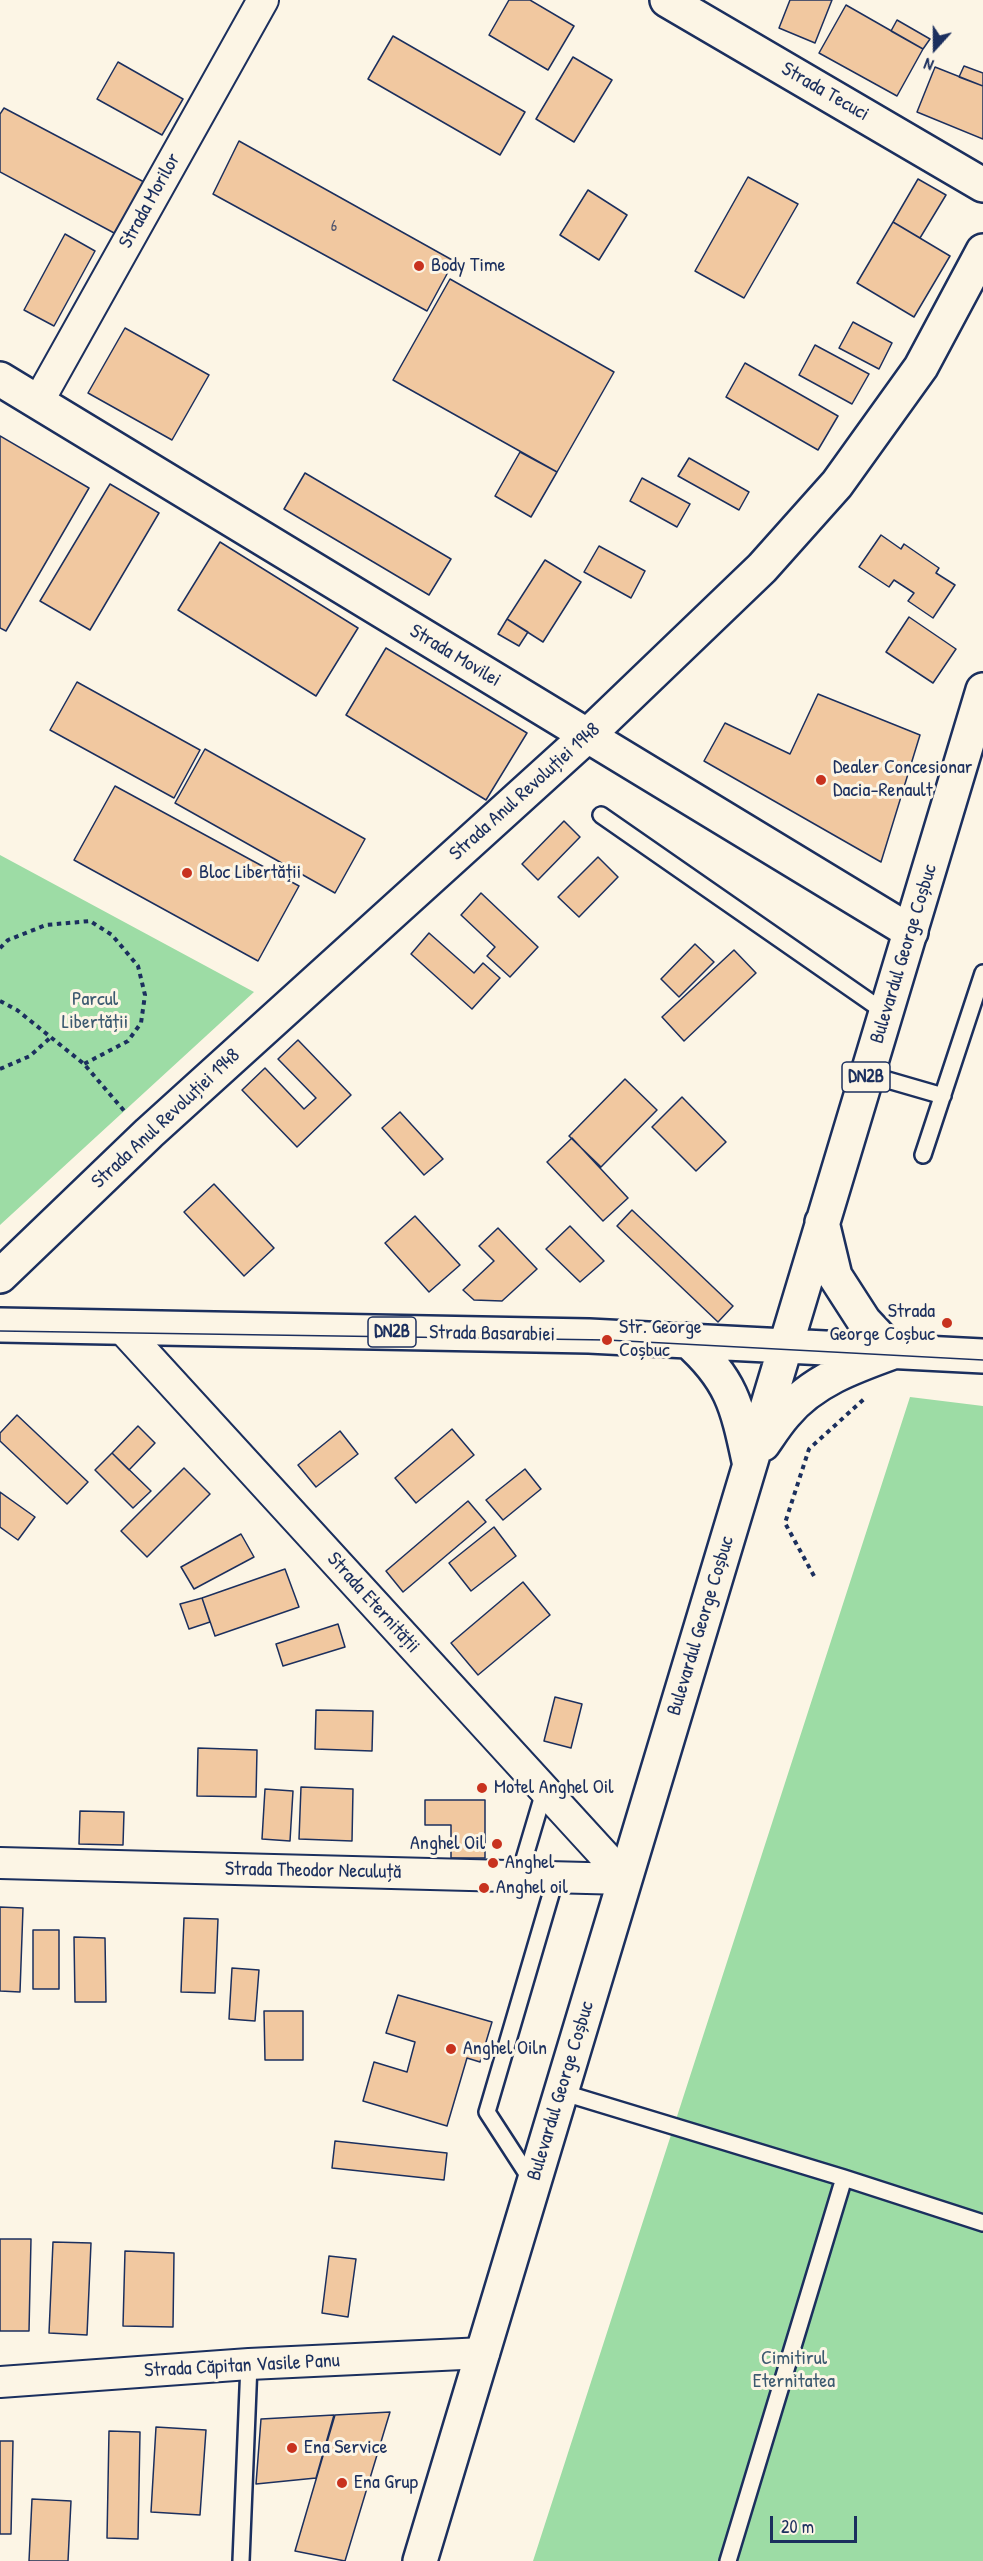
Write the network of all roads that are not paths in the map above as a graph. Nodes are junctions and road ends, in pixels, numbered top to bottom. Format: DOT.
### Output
graph roads {
  1 [pos="263,0"];
  2 [pos="667,0"];
  3 [pos="983,185"];
  4 [pos="983,251"];
  5 [pos="0,379"];
  6 [pos="38,402"];
  7 [pos="983,690"];
  8 [pos="587,736"];
  9 [pos="601,815"];
  10 [pos="911,932"];
  11 [pos="983,973"];
  12 [pos="886,1013"];
  13 [pos="977,1014"];
  14 [pos="867,1074"];
  15 [pos="943,1096"];
  16 [pos="924,1155"];
  17 [pos="822,1221"];
  18 [pos="0,1276"];
  19 [pos="0,1325"];
  20 [pos="121,1327"];
  21 [pos="687,1340"];
  22 [pos="784,1346"];
  23 [pos="893,1352"];
  24 [pos="983,1356"];
  25 [pos="750,1462"];
  26 [pos="544,1792"];
  27 [pos="0,1863"];
  28 [pos="519,1876"];
  29 [pos="556,1877"];
  30 [pos="626,1879"];
  31 [pos="561,2092"];
  32 [pos="844,2178"];
  33 [pos="533,2184"];
  34 [pos="983,2223"];
  35 [pos="484,2353"];
  36 [pos="249,2364"];
  37 [pos="0,2382"];
  38 [pos="242,2561"];
  39 [pos="420,2561"];
  40 [pos="728,2561"];
  1 -- 6 [label="street, Strada Morilor"];
  2 -- 3 [label="main road, Strada Tecuci"];
  4 -- 8 [label="main road, Strada Anul Revoluției 1948"];
  5 -- 6 [label="main road, Strada Movilei"];
  6 -- 8 [label="main road, Strada Movilei"];
  7 -- 10 [label="main road, Bulevardul George Coșbuc / DN2B"];
  8 -- 10 [label="main road, Strada Movilei"];
  8 -- 18 [label="main road, Strada Anul Revoluției 1948"];
  9 -- 12 [label="lane"];
  10 -- 12 [label="main road, Bulevardul George Coșbuc / DN2B"];
  11 -- 13 [label="lane"];
  12 -- 14 [label="main road, Bulevardul George Coșbuc / DN2B"];
  13 -- 15 [label="lane"];
  14 -- 15 [label="lane"];
  14 -- 17 [label="main road, Bulevardul George Coșbuc / DN2B"];
  15 -- 16 [label="lane"];
  17 -- 22 [label="main road, Bulevardul George Coșbuc / DN2B"];
  17 -- 23 [label="main road"];
  19 -- 20 [label="main road, Strada Basarabiei / DN2B"];
  20 -- 21 [label="main road, Strada Basarabiei / DN2B"];
  20 -- 26 [label="street, Strada Eternității"];
  21 -- 22 [label="main road, Strada Basarabiei / DN2B"];
  21 -- 25 [label="main road"];
  22 -- 23 [label="main road, Strada Basarabiei"];
  22 -- 25 [label="main road, Bulevardul George Coșbuc"];
  23 -- 24 [label="main road, Strada Basarabiei"];
  23 -- 25 [label="main road"];
  25 -- 30 [label="main road, Bulevardul George Coșbuc"];
  26 -- 28 [label="lane"];
  26 -- 30 [label="street, Strada Eternității"];
  27 -- 28 [label="street, Strada Theodor Neculuță"];
  28 -- 29 [label="street, Strada Theodor Neculuță"];
  29 -- 30 [label="street, Strada Theodor Neculuță"];
  29 -- 33 [label="lane"];
  30 -- 31 [label="main road, Bulevardul George Coșbuc"];
  31 -- 32 [label="lane"];
  31 -- 33 [label="main road, Bulevardul George Coșbuc"];
  32 -- 34 [label="lane"];
  32 -- 40 [label="lane"];
  33 -- 35 [label="main road, Bulevardul George Coșbuc"];
  35 -- 36 [label="street, Strada Căpitan Vasile Panu"];
  35 -- 39 [label="main road, Bulevardul George Coșbuc"];
  36 -- 37 [label="street, Strada Căpitan Vasile Panu"];
  36 -- 38 [label="lane"];
}
